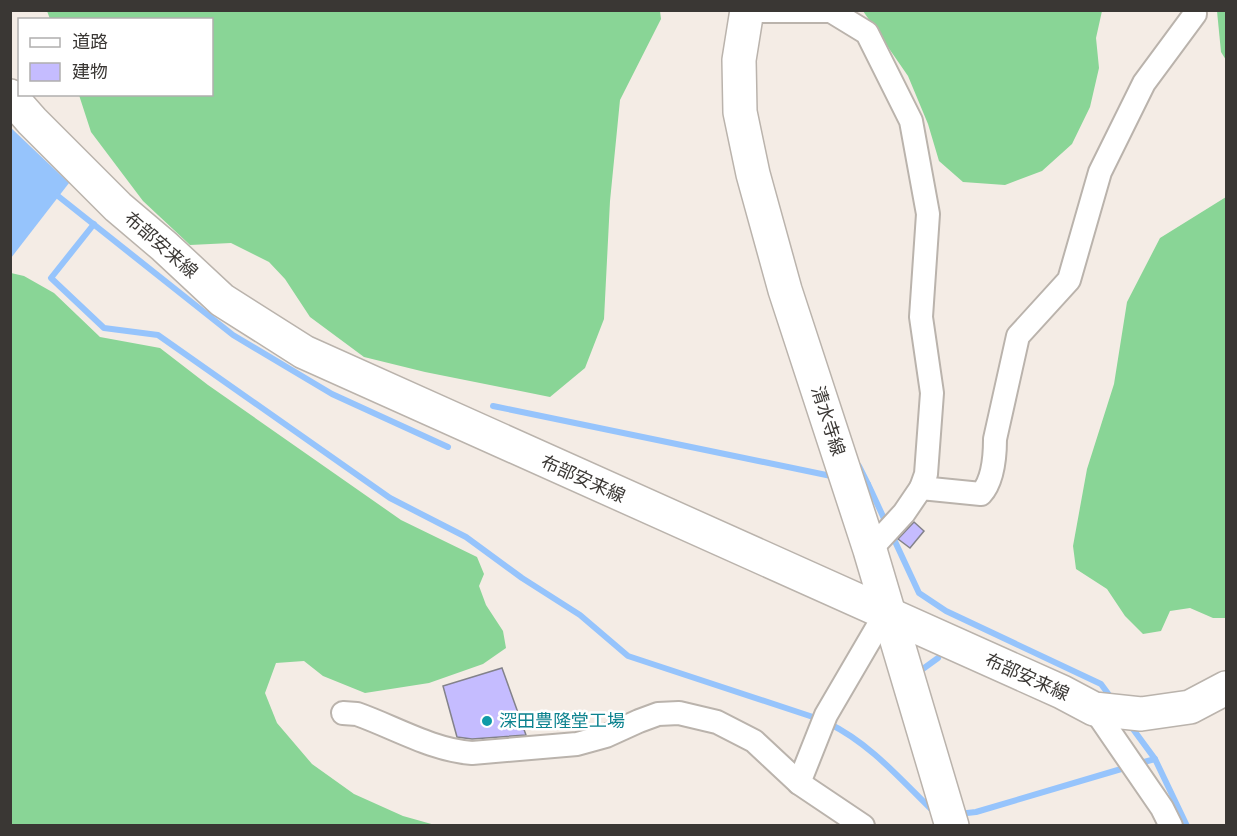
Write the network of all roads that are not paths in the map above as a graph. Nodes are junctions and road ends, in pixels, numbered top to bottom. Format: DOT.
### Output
graph roads {
  1 [pos="747,11"];
  2 [pos="1195,14"];
  3 [pos="10,96"];
  4 [pos="921,488"];
  5 [pos="870,550"];
  6 [pos="890,616"];
  7 [pos="1227,688"];
  8 [pos="1094,709"];
  9 [pos="343,713"];
  10 [pos="799,783"];
  11 [pos="863,825"];
  12 [pos="952,825"];
  13 [pos="1171,825"];
  1 -- 4 [label="street"];
  1 -- 5 [label="main road, 清水寺線"];
  2 -- 4 [label="street"];
  3 -- 6 [label="main road, 布部安来線"];
  4 -- 5 [label="street"];
  5 -- 6 [label="main road, 清水寺線"];
  6 -- 8 [label="main road, 布部安来線"];
  6 -- 10 [label="street"];
  6 -- 12 [label="main road, 清水寺線"];
  7 -- 8 [label="main road, 布部安来線"];
  8 -- 13 [label="street"];
  9 -- 10 [label="street"];
  10 -- 11 [label="street"];
}
